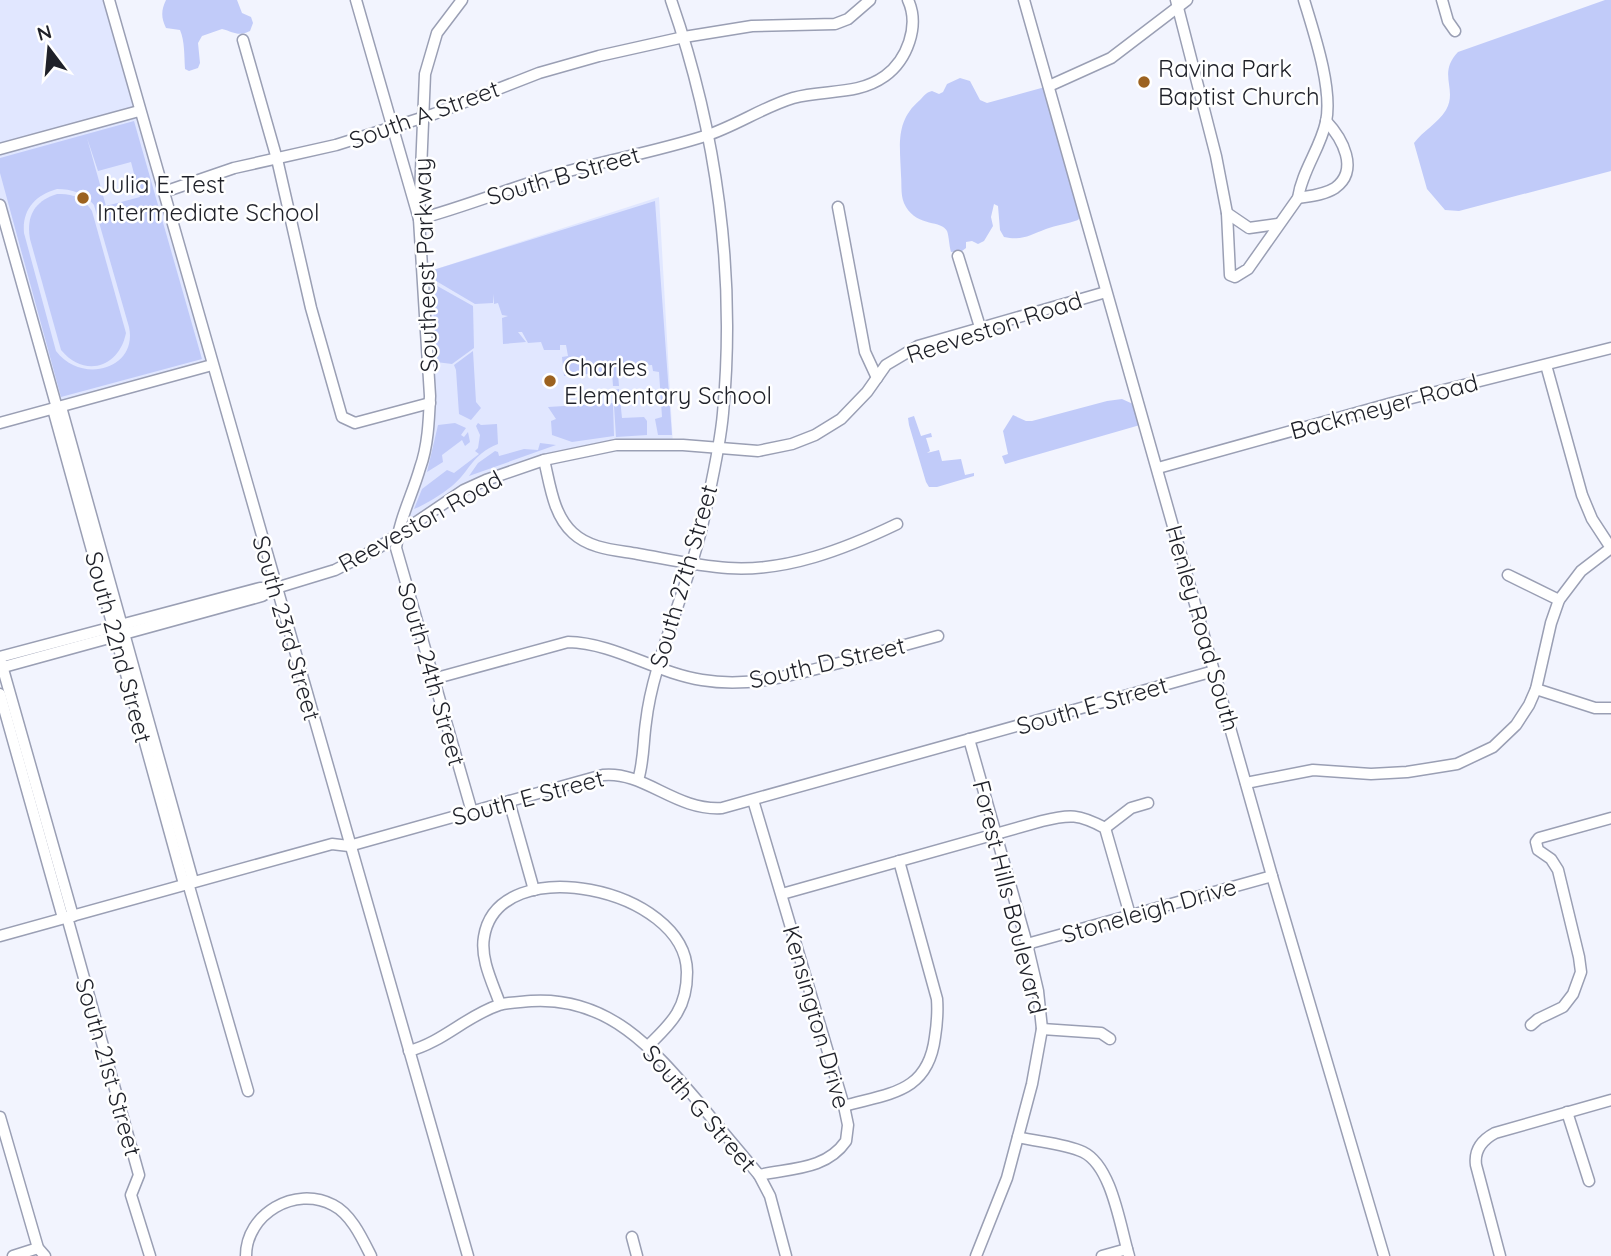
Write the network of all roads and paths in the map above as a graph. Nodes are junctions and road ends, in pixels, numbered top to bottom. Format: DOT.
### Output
graph roads {
  1 [pos="109,0"];
  2 [pos="356,0"];
  3 [pos="462,0"];
  4 [pos="671,0"];
  5 [pos="870,0"];
  6 [pos="908,0"];
  7 [pos="1024,0"];
  8 [pos="1304,0"];
  9 [pos="1442,0"];
  10 [pos="1180,2"];
  11 [pos="1455,31"];
  12 [pos="684,37"];
  13 [pos="243,40"];
  14 [pos="1049,86"];
  15 [pos="139,111"];
  16 [pos="422,117"];
  17 [pos="1326,121"];
  18 [pos="392,126"];
  19 [pos="708,135"];
  20 [pos="0,149"];
  21 [pos="277,159"];
  22 [pos="164,192"];
  23 [pos="1298,198"];
  24 [pos="0,205"];
  25 [pos="838,208"];
  26 [pos="1227,212"];
  27 [pos="419,219"];
  28 [pos="1278,224"];
  29 [pos="958,256"];
  30 [pos="1106,292"];
  31 [pos="980,327"];
  32 [pos="1611,348"];
  33 [pos="212,365"];
  34 [pos="1546,365"];
  35 [pos="877,377"];
  36 [pos="430,403"];
  37 [pos="57,408"];
  38 [pos="0,423"];
  39 [pos="716,449"];
  40 [pos="544,460"];
  41 [pos="1157,468"];
  42 [pos="897,524"];
  43 [pos="397,535"];
  44 [pos="1611,548"];
  45 [pos="692,563"];
  46 [pos="1507,575"];
  47 [pos="276,588"];
  48 [pos="1559,600"];
  49 [pos="119,631"];
  50 [pos="938,636"];
  51 [pos="1,663"];
  52 [pos="657,668"];
  53 [pos="1214,671"];
  54 [pos="433,679"];
  55 [pos="1536,689"];
  56 [pos="0,694"];
  57 [pos="1611,708"];
  58 [pos="969,739"];
  59 [pos="638,780"];
  60 [pos="1246,783"];
  61 [pos="753,800"];
  62 [pos="509,802"];
  63 [pos="1148,803"];
  64 [pos="472,812"];
  65 [pos="1611,818"];
  66 [pos="1105,828"];
  67 [pos="996,834"];
  68 [pos="349,846"];
  69 [pos="899,861"];
  70 [pos="1272,876"];
  71 [pos="189,883"];
  72 [pos="534,890"];
  73 [pos="782,894"];
  74 [pos="1130,915"];
  75 [pos="67,917"];
  76 [pos="0,936"];
  77 [pos="1027,944"];
  78 [pos="500,1004"];
  79 [pos="1531,1024"];
  80 [pos="1042,1029"];
  81 [pos="1110,1039"];
  82 [pos="649,1045"];
  83 [pos="409,1051"];
  84 [pos="248,1091"];
  85 [pos="1611,1100"];
  86 [pos="844,1106"];
  87 [pos="1567,1112"];
  88 [pos="0,1117"];
  89 [pos="1018,1138"];
  90 [pos="759,1175"];
  91 [pos="1589,1181"];
  92 [pos="632,1237"];
  93 [pos="42,1252"];
  94 [pos="1128,1252"];
  95 [pos="372,1254"];
  96 [pos="467,1254"];
  97 [pos="13,1256"];
  98 [pos="150,1256"];
  99 [pos="246,1256"];
  100 [pos="454,1256"];
  101 [pos="637,1256"];
  102 [pos="786,1256"];
  103 [pos="976,1256"];
  104 [pos="1102,1256"];
  105 [pos="1384,1256"];
  106 [pos="1500,1256"];
  1 -- 15 [label="street, South 23rd Street"];
  2 -- 18 [label="street"];
  3 -- 16 [label="street, Southeast Parkway"];
  4 -- 12 [label="street, South 27th Street"];
  5 -- 12 [label="street, South A Street"];
  6 -- 19 [label="street, South B Street"];
  7 -- 14 [label="street, Henley Road South"];
  8 -- 17 [label="street"];
  9 -- 11 [label="street"];
  10 -- 14 [label="street"];
  10 -- 26 [label="street"];
  12 -- 16 [label="street, South A Street"];
  12 -- 19 [label="street, South 27th Street"];
  13 -- 21 [label="street"];
  14 -- 30 [label="street, Henley Road South"];
  15 -- 20 [label="street"];
  15 -- 22 [label="street, South 23rd Street"];
  16 -- 18 [label="street, South A Street"];
  16 -- 27 [label="street, Southeast Parkway"];
  17 -- 23 [label="street"];
  17 -- 23 [label="street"];
  18 -- 21 [label="street, South A Street"];
  18 -- 27 [label="street"];
  19 -- 27 [label="street, South B Street"];
  19 -- 39 [label="street, South 27th Street"];
  21 -- 22 [label="street, South A Street"];
  21 -- 36 [label="street"];
  22 -- 33 [label="street, South 23rd Street"];
  23 -- 28 [label="street"];
  24 -- 37 [label="street, South 22nd Street"];
  25 -- 35 [label="street"];
  26 -- 28 [label="street"];
  26 -- 28 [label="street"];
  27 -- 36 [label="street, Southeast Parkway"];
  29 -- 31 [label="street"];
  30 -- 31 [label="street, Reeveston Road"];
  30 -- 41 [label="street, Henley Road South"];
  31 -- 35 [label="street, Reeveston Road"];
  32 -- 34 [label="street, Backmeyer Road"];
  33 -- 37 [label="street"];
  33 -- 47 [label="street, South 23rd Street"];
  34 -- 41 [label="street, Backmeyer Road"];
  34 -- 44 [label="street"];
  35 -- 39 [label="street, Reeveston Road"];
  36 -- 43 [label="street, Southeast Parkway"];
  37 -- 38 [label="street"];
  37 -- 49 [label="street, South 22nd Street"];
  39 -- 40 [label="street, Reeveston Road"];
  39 -- 45 [label="street, South 27th Street"];
  40 -- 43 [label="street, Reeveston Road"];
  40 -- 45 [label="street"];
  41 -- 53 [label="street, Henley Road South"];
  42 -- 45 [label="street"];
  43 -- 47 [label="street, Reeveston Road"];
  43 -- 54 [label="street, South 24th Street"];
  44 -- 48 [label="street"];
  45 -- 52 [label="street, South 27th Street"];
  46 -- 48 [label="street"];
  47 -- 49 [label="street, Reeveston Road"];
  47 -- 68 [label="street, South 23rd Street"];
  48 -- 55 [label="street"];
  49 -- 51 [label="street, Reeveston Road"];
  49 -- 71 [label="street, South 22nd Street"];
  50 -- 52 [label="street, South D Street"];
  51 -- 75 [label="street, South 21st Street"];
  52 -- 54 [label="street, South D Street"];
  52 -- 59 [label="street, South 27th Street"];
  53 -- 58 [label="street, South E Street"];
  53 -- 60 [label="street, Henley Road South"];
  54 -- 64 [label="street, South 24th Street"];
  55 -- 57 [label="street"];
  55 -- 60 [label="street"];
  56 -- 75 [label="street, South 21st Street"];
  58 -- 61 [label="street, South E Street"];
  58 -- 67 [label="street, Forest Hills Boulevard"];
  59 -- 61 [label="street, South E Street"];
  59 -- 62 [label="street, South E Street"];
  60 -- 70 [label="street, Henley Road South"];
  61 -- 73 [label="street, Kensington Drive"];
  62 -- 64 [label="street, South E Street"];
  62 -- 72 [label="street"];
  63 -- 66 [label="street"];
  64 -- 68 [label="street, South E Street"];
  65 -- 79 [label="street"];
  66 -- 67 [label="street"];
  66 -- 74 [label="street"];
  67 -- 69 [label="street"];
  67 -- 77 [label="street, Forest Hills Boulevard"];
  68 -- 71 [label="street, South E Street"];
  68 -- 83 [label="street, South 23rd Street"];
  69 -- 73 [label="street"];
  69 -- 86 [label="street"];
  70 -- 74 [label="street, Stoneleigh Drive"];
  70 -- 105 [label="street, Henley Road South"];
  71 -- 75 [label="street, South E Street"];
  71 -- 84 [label="street, South 22nd Street"];
  72 -- 78 [label="street"];
  72 -- 82 [label="street"];
  73 -- 86 [label="street, Kensington Drive"];
  74 -- 77 [label="street, Stoneleigh Drive"];
  75 -- 76 [label="street, South E Street"];
  75 -- 98 [label="street, South 21st Street"];
  77 -- 80 [label="street, Forest Hills Boulevard"];
  78 -- 82 [label="street, South G Street"];
  78 -- 83 [label="street, South G Street"];
  80 -- 81 [label="street"];
  80 -- 89 [label="street, Forest Hills Boulevard"];
  82 -- 90 [label="street, South G Street"];
  83 -- 96 [label="street, South 23rd Street"];
  85 -- 87 [label="street"];
  86 -- 90 [label="street, Kensington Drive"];
  87 -- 91 [label="street"];
  87 -- 106 [label="street"];
  88 -- 93 [label="street"];
  89 -- 94 [label="street"];
  89 -- 103 [label="street, Forest Hills Boulevard"];
  90 -- 102 [label="street, South G Street"];
  92 -- 101 [label="street"];
  93 -- 97 [label="street"];
  94 -- 104 [label="street"];
  95 -- 99 [label="street"];
  96 -- 100 [label="street"];
}
